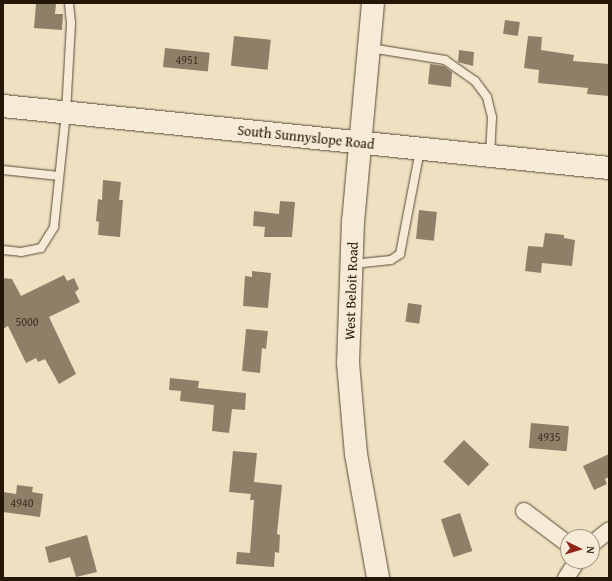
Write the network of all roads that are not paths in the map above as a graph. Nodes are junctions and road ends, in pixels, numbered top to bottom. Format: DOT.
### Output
graph roads {
  1 [pos="69,3"];
  2 [pos="373,3"];
  3 [pos="368,48"];
  4 [pos="3,106"];
  5 [pos="66,113"];
  6 [pos="359,142"];
  7 [pos="421,149"];
  8 [pos="490,156"];
  9 [pos="609,168"];
  10 [pos="3,170"];
  11 [pos="59,176"];
  12 [pos="3,250"];
  13 [pos="351,264"];
  14 [pos="524,512"];
  15 [pos="609,530"];
  16 [pos="600,537"];
  17 [pos="560,538"];
  18 [pos="572,569"];
  19 [pos="378,578"];
  20 [pos="566,578"];
  1 -- 5 [label="lane"];
  2 -- 3 [label="street, West Beloit Road"];
  3 -- 6 [label="street, West Beloit Road"];
  3 -- 8 [label="lane"];
  4 -- 5 [label="street, South Sunnyslope Road"];
  5 -- 6 [label="street, South Sunnyslope Road"];
  5 -- 11 [label="lane"];
  6 -- 7 [label="street, South Sunnyslope Road"];
  6 -- 13 [label="street, West Beloit Road"];
  7 -- 8 [label="street, South Sunnyslope Road"];
  7 -- 13 [label="lane"];
  8 -- 9 [label="street, South Sunnyslope Road"];
  10 -- 11 [label="lane"];
  11 -- 12 [label="lane"];
  13 -- 19 [label="street, West Beloit Road"];
  14 -- 17 [label="street"];
  15 -- 16 [label="street"];
  18 -- 20 [label="street"];
}
